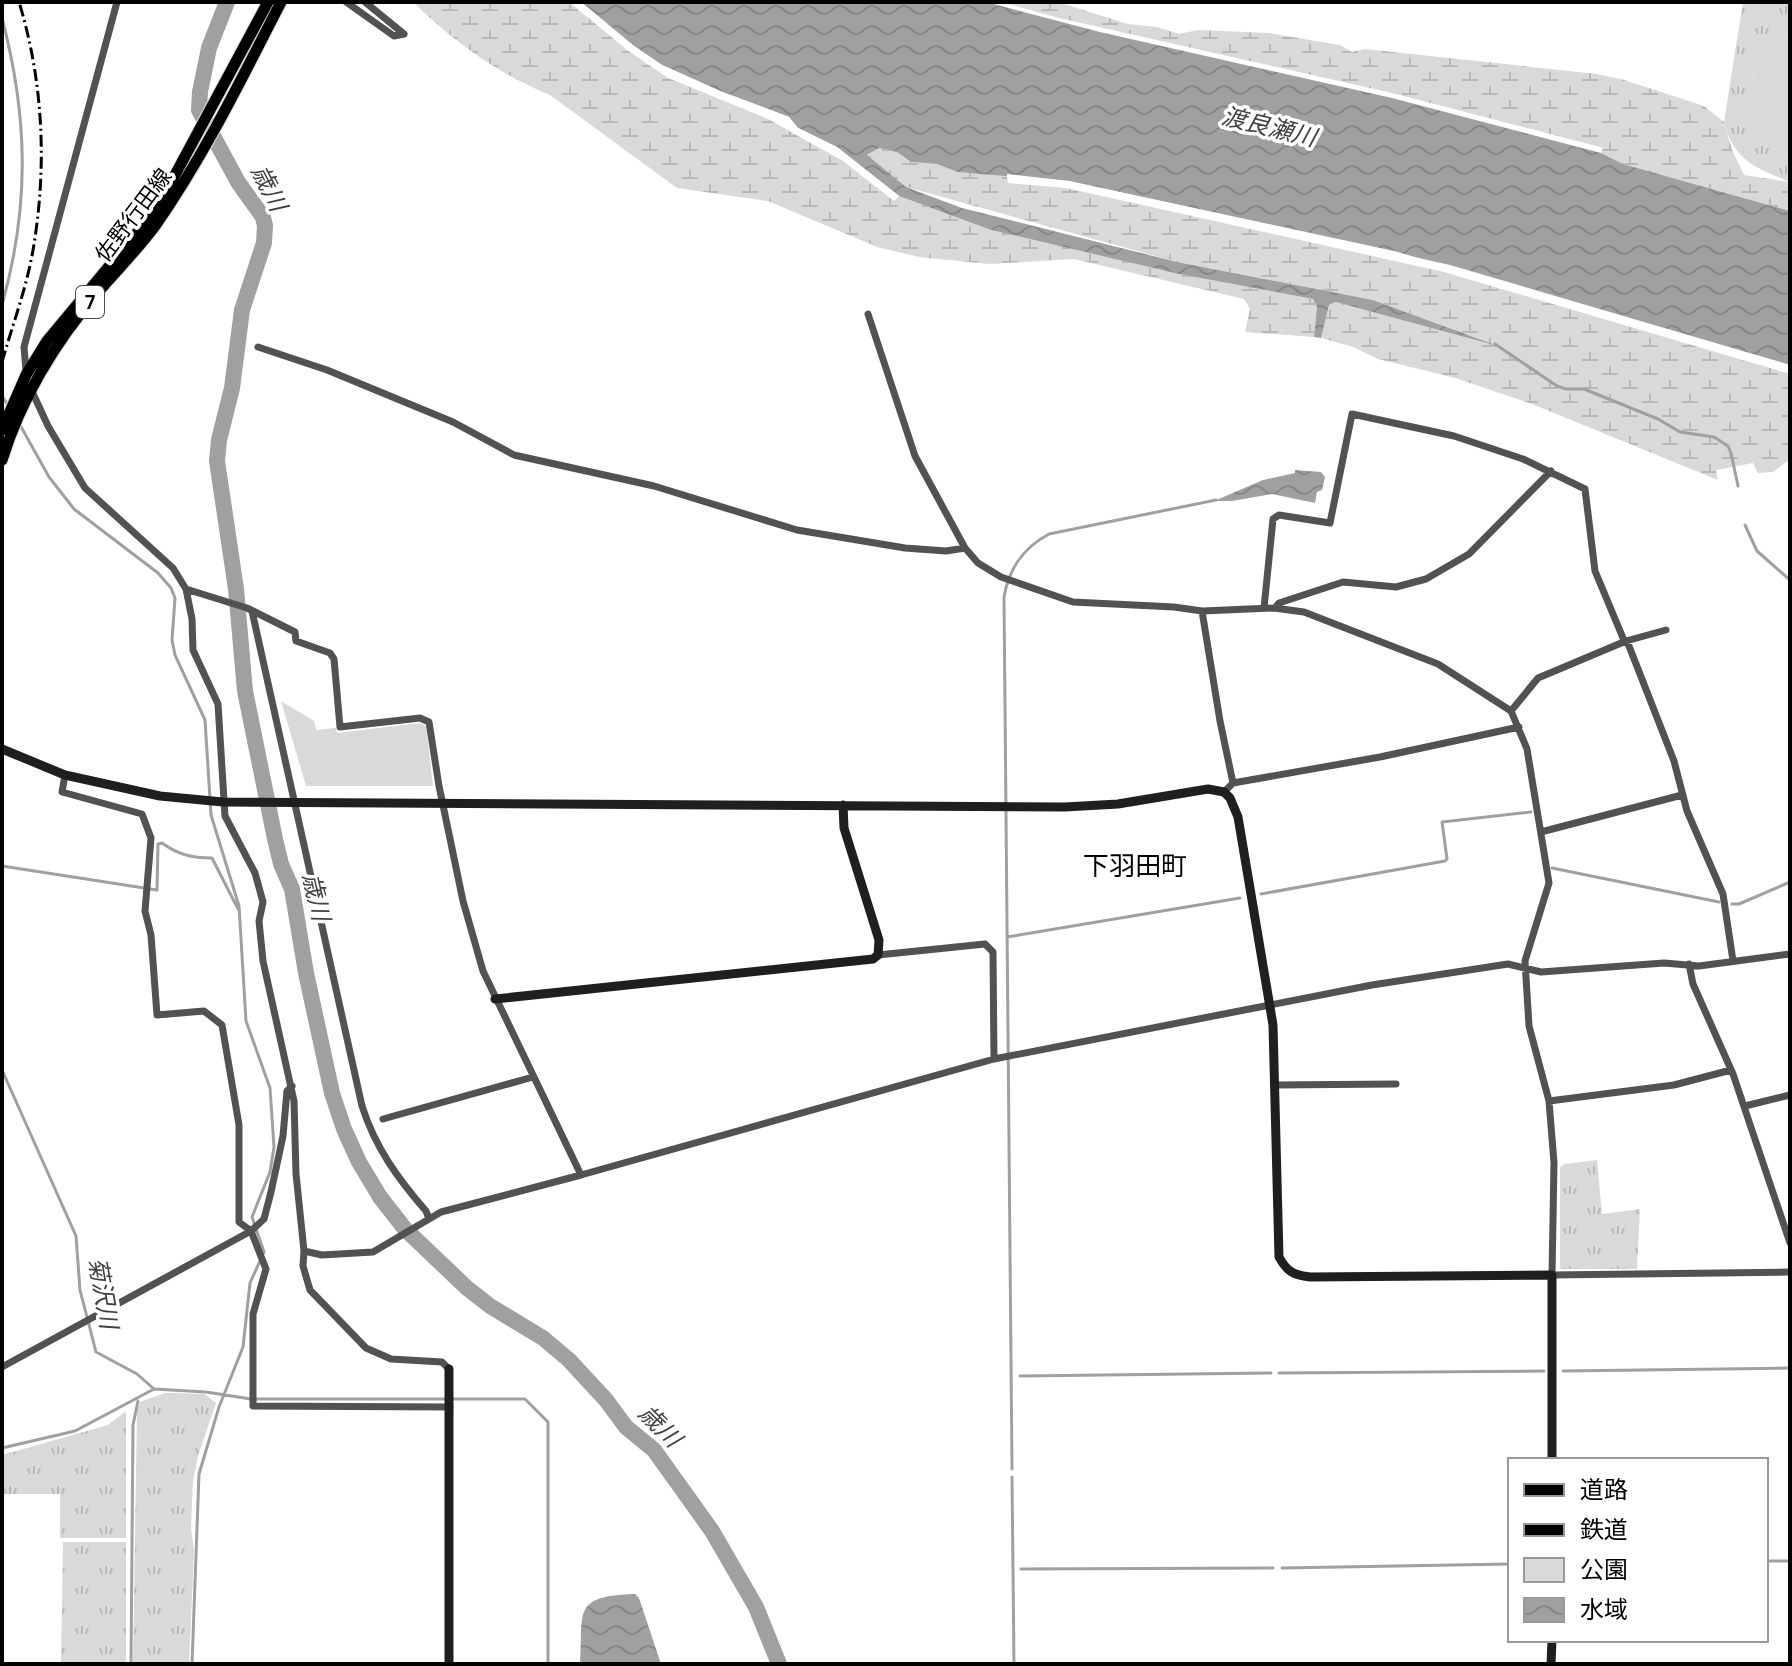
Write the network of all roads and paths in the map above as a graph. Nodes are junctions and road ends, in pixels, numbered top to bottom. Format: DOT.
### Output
graph roads {
  1 [pos="117,2"];
  2 [pos="268,2"];
  3 [pos="281,2"];
  4 [pos="346,2"];
  5 [pos="365,2"];
  6 [pos="868,314"];
  7 [pos="258,347"];
  8 [pos="26,375"];
  9 [pos="30,388"];
  10 [pos="2,430"];
  11 [pos="2,460"];
  12 [pos="1551,471"];
  13 [pos="965,548"];
  14 [pos="186,589"];
  15 [pos="1264,608"];
  16 [pos="1275,608"];
  17 [pos="249,609"];
  18 [pos="1202,611"];
  19 [pos="1666,630"];
  20 [pos="1626,641"];
  21 [pos="1511,711"];
  22 [pos="1519,727"];
  23 [pos="2,749"];
  24 [pos="65,775"];
  25 [pos="1233,783"];
  26 [pos="1224,792"];
  27 [pos="1682,795"];
  28 [pos="292,801"];
  29 [pos="225,802"];
  30 [pos="443,802"];
  31 [pos="843,805"];
  32 [pos="1541,832"];
  33 [pos="1790,954"];
  34 [pos="878,955"];
  35 [pos="1733,961"];
  36 [pos="1689,964"];
  37 [pos="1525,970"];
  38 [pos="495,999"];
  39 [pos="1271,1005"];
  40 [pos="998,1059"];
  41 [pos="1731,1070"];
  42 [pos="533,1077"];
  43 [pos="1396,1084"];
  44 [pos="1275,1085"];
  45 [pos="292,1086"];
  46 [pos="1790,1095"];
  47 [pos="1549,1101"];
  48 [pos="1745,1106"];
  49 [pos="383,1119"];
  50 [pos="581,1175"];
  51 [pos="429,1219"];
  52 [pos="254,1228"];
  53 [pos="1790,1243"];
  54 [pos="304,1251"];
  55 [pos="1790,1272"];
  56 [pos="1552,1275"];
  57 [pos="2,1367"];
  58 [pos="449,1369"];
  59 [pos="450,1407"];
  60 [pos="1552,1458"];
  61 [pos="1552,1642"];
  62 [pos="449,1664"];
  63 [pos="1551,1664"];
  1 -- 8 [label="street"];
  2 -- 8 [label="main road, 佐野行田線 / 7"];
  3 -- 9 [label="main road, 佐野行田線 / 7"];
  4 -- 5 [label="street"];
  6 -- 13 [label="street"];
  7 -- 13 [label="street"];
  8 -- 9 [label="street"];
  8 -- 10 [label="main road, 佐野行田線 / 7"];
  9 -- 11 [label="main road, 佐野行田線 / 7"];
  9 -- 14 [label="street"];
  12 -- 15 [label="street"];
  12 -- 16 [label="street"];
  12 -- 20 [label="street"];
  13 -- 18 [label="street"];
  14 -- 17 [label="street"];
  14 -- 29 [label="street"];
  15 -- 16 [label="street"];
  15 -- 18 [label="street"];
  16 -- 21 [label="street"];
  17 -- 28 [label="street"];
  17 -- 30 [label="street"];
  18 -- 25 [label="street"];
  19 -- 20 [label="street"];
  20 -- 21 [label="street"];
  20 -- 27 [label="street"];
  21 -- 22 [label="street"];
  22 -- 25 [label="street"];
  22 -- 32 [label="street"];
  23 -- 24 [label="street"];
  24 -- 29 [label="street"];
  24 -- 52 [label="street"];
  25 -- 26 [label="street"];
  26 -- 31 [label="street"];
  26 -- 39 [label="street"];
  27 -- 32 [label="street"];
  27 -- 35 [label="street"];
  28 -- 29 [label="street"];
  28 -- 30 [label="street"];
  28 -- 51 [label="street"];
  29 -- 45 [label="street"];
  30 -- 31 [label="street"];
  30 -- 38 [label="street"];
  31 -- 34 [label="street"];
  32 -- 37 [label="street"];
  33 -- 35 [label="street"];
  34 -- 38 [label="street"];
  34 -- 40 [label="street"];
  35 -- 36 [label="street"];
  36 -- 37 [label="street"];
  36 -- 41 [label="street"];
  37 -- 39 [label="street"];
  37 -- 47 [label="street"];
  38 -- 42 [label="street"];
  39 -- 40 [label="street"];
  39 -- 44 [label="street"];
  40 -- 50 [label="street"];
  41 -- 47 [label="street"];
  41 -- 48 [label="street"];
  42 -- 49 [label="street"];
  42 -- 50 [label="street"];
  43 -- 44 [label="street"];
  44 -- 56 [label="street"];
  45 -- 52 [label="street"];
  45 -- 54 [label="street"];
  46 -- 48 [label="street"];
  47 -- 56 [label="street"];
  48 -- 53 [label="street"];
  50 -- 51 [label="street"];
  51 -- 54 [label="street"];
  52 -- 57 [label="street"];
  52 -- 59 [label="street"];
  54 -- 58 [label="street"];
  55 -- 56 [label="street"];
  56 -- 60 [label="street"];
  58 -- 59 [label="street"];
  59 -- 62 [label="street"];
  61 -- 63 [label="street"];
}
